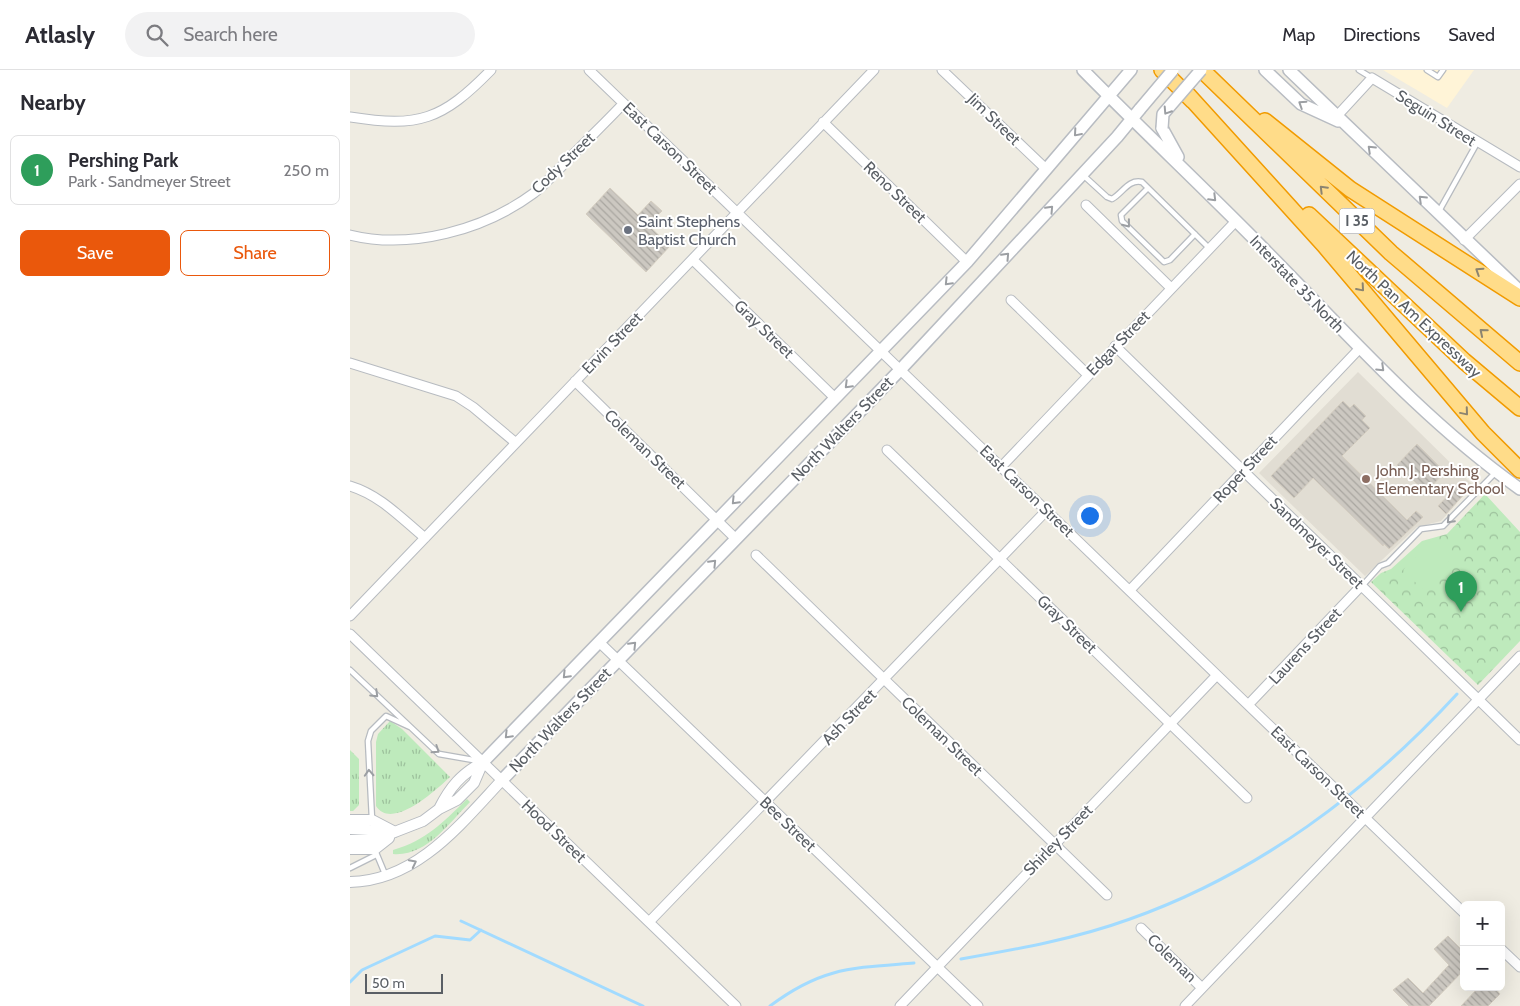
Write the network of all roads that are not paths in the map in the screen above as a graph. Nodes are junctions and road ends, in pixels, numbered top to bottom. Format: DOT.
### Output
graph roads {
  1 [pos="491,70"];
  2 [pos="589,70"];
  3 [pos="874,70"];
  4 [pos="942,70"];
  5 [pos="1082,70"];
  6 [pos="1131,70"];
  7 [pos="1162,70"];
  8 [pos="1173,70"];
  9 [pos="1264,70"];
  10 [pos="1290,70"];
  11 [pos="1359,70"];
  12 [pos="1427,70"];
  13 [pos="1443,70"];
  14 [pos="1204,72"];
  15 [pos="1372,78"];
  16 [pos="1188,95"];
  17 [pos="1108,96"];
  18 [pos="623,104"];
  19 [pos="1337,116"];
  20 [pos="350,117"];
  21 [pos="1132,119"];
  22 [pos="823,122"];
  23 [pos="1346,125"];
  24 [pos="1477,143"];
  25 [pos="1520,168"];
  26 [pos="1046,169"];
  27 [pos="1082,174"];
  28 [pos="1194,180"];
  29 [pos="1520,184"];
  30 [pos="1148,188"];
  31 [pos="1086,205"];
  32 [pos="738,213"];
  33 [pos="1438,214"];
  34 [pos="1236,221"];
  35 [pos="1195,234"];
  36 [pos="350,236"];
  37 [pos="1464,240"];
  38 [pos="1209,248"];
  39 [pos="693,260"];
  40 [pos="967,262"];
  41 [pos="1170,288"];
  42 [pos="1520,291"];
  43 [pos="1520,298"];
  44 [pos="1011,300"];
  45 [pos="1115,346"];
  46 [pos="1360,348"];
  47 [pos="882,350"];
  48 [pos="350,363"];
  49 [pos="1520,363"];
  50 [pos="901,368"];
  51 [pos="1087,374"];
  52 [pos="575,381"];
  53 [pos="835,398"];
  54 [pos="1520,408"];
  55 [pos="516,443"];
  56 [pos="887,450"];
  57 [pos="1002,466"];
  58 [pos="1520,470"];
  59 [pos="1243,471"];
  60 [pos="1496,472"];
  61 [pos="350,486"];
  62 [pos="1520,489"];
  63 [pos="1047,510"];
  64 [pos="717,520"];
  65 [pos="425,538"];
  66 [pos="736,539"];
  67 [pos="756,555"];
  68 [pos="1000,560"];
  69 [pos="1361,586"];
  70 [pos="1130,590"];
  71 [pos="350,616"];
  72 [pos="350,634"];
  73 [pos="599,642"];
  74 [pos="1520,656"];
  75 [pos="618,660"];
  76 [pos="350,670"];
  77 [pos="1217,675"];
  78 [pos="884,681"];
  79 [pos="1477,699"];
  80 [pos="1248,705"];
  81 [pos="1169,724"];
  82 [pos="410,727"];
  83 [pos="1520,740"];
  84 [pos="482,762"];
  85 [pos="502,780"];
  86 [pos="1247,798"];
  87 [pos="765,803"];
  88 [pos="1364,817"];
  89 [pos="350,820"];
  90 [pos="373,825"];
  91 [pos="350,829"];
  92 [pos="395,832"];
  93 [pos="350,840"];
  94 [pos="1054,844"];
  95 [pos="375,848"];
  96 [pos="350,849"];
  97 [pos="350,868"];
  98 [pos="386,876"];
  99 [pos="350,882"];
  100 [pos="1107,895"];
  101 [pos="1460,909"];
  102 [pos="649,922"];
  103 [pos="1141,928"];
  104 [pos="1505,953"];
  105 [pos="937,966"];
  106 [pos="1520,967"];
  107 [pos="1202,988"];
  108 [pos="736,1006"];
  109 [pos="900,1006"];
  110 [pos="978,1006"];
  111 [pos="1185,1006"];
  1 -- 20 [label="street"];
  2 -- 18 [label="street, East Carson Street"];
  3 -- 22 [label="street, Ervin Street"];
  4 -- 26 [label="street, Jim Street"];
  5 -- 17 [label="main road, Interstate 35 North"];
  6 -- 17 [label="main road, North Walters Street"];
  7 -- 16 [label="highway, North Pan Am Expressway / I 35"];
  8 -- 21 [label="main road, North Walters Street, bridge"];
  23 -- 9 [label="main road, one-way"];
  10 -- 19 [label="main road"];
  11 -- 15 [label="lane"];
  12 -- 13 [label="lane"];
  14 -- 28 [label="main road, one-way, bridge"];
  43 -- 14 [label="highway, one-way"];
  49 -- 14 [label="highway, North Pan Am Expressway / I 35, one-way"];
  15 -- 19 [label="street"];
  15 -- 24 [label="street, Seguin Street"];
  16 -- 54 [label="highway, North Pan Am Expressway / I 35"];
  16 -- 58 [label="highway, one-way"];
  17 -- 21 [label="main road, Interstate 35 North"];
  17 -- 26 [label="main road, North Walters Street, one-way"];
  18 -- 32 [label="street, East Carson Street"];
  18 -- 36 [label="street, Cody Street"];
  19 -- 23 [label="main road"];
  21 -- 27 [label="main road, North Walters Street"];
  21 -- 28 [label="main road, Interstate 35 North"];
  22 -- 32 [label="street, Ervin Street"];
  22 -- 40 [label="street, Reno Street"];
  33 -- 23 [label="main road, one-way"];
  24 -- 25 [label="street, Seguin Street"];
  24 -- 33 [label="lane"];
  26 -- 40 [label="main road, North Walters Street"];
  27 -- 30 [label="lane"];
  50 -- 27 [label="main road, North Walters Street, one-way"];
  28 -- 34 [label="main road, Interstate 35 North, one-way"];
  29 -- 37 [label="street"];
  30 -- 35 [label="lane"];
  30 -- 35 [label="lane, one-way"];
  31 -- 41 [label="street"];
  32 -- 39 [label="street, Ervin Street"];
  32 -- 47 [label="street, East Carson Street"];
  33 -- 37 [label="main road"];
  34 -- 38 [label="street, Edgar Street"];
  34 -- 46 [label="main road, Interstate 35 North"];
  35 -- 38 [label="lane"];
  37 -- 42 [label="main road"];
  38 -- 41 [label="street, Edgar Street"];
  39 -- 52 [label="street, Ervin Street"];
  39 -- 53 [label="street, Gray Street"];
  40 -- 47 [label="main road, North Walters Street, one-way"];
  41 -- 45 [label="street, Edgar Street"];
  44 -- 51 [label="street"];
  45 -- 51 [label="street, Edgar Street"];
  45 -- 59 [label="street, Sandmeyer Street"];
  46 -- 59 [label="street, Roper Street"];
  46 -- 60 [label="main road, Interstate 35 North, one-way"];
  47 -- 50 [label="street, East Carson Street"];
  47 -- 53 [label="main road, North Walters Street, one-way"];
  48 -- 55 [label="street"];
  50 -- 57 [label="street, East Carson Street"];
  50 -- 66 [label="main road, North Walters Street"];
  51 -- 57 [label="street, Edgar Street"];
  52 -- 55 [label="street, Ervin Street"];
  52 -- 64 [label="street, Coleman Street"];
  53 -- 64 [label="main road, North Walters Street, one-way"];
  55 -- 65 [label="street, Ervin Street"];
  56 -- 68 [label="street, Gray Street"];
  57 -- 63 [label="street, East Carson Street"];
  59 -- 69 [label="street, Sandmeyer Street"];
  59 -- 70 [label="street, Roper Street"];
  60 -- 62 [label="main road, Interstate 35 North"];
  60 -- 69 [label="lane, one-way"];
  61 -- 65 [label="street"];
  63 -- 68 [label="street, Ash Street"];
  63 -- 70 [label="street, East Carson Street"];
  64 -- 66 [label="street, Coleman Street"];
  64 -- 73 [label="main road, North Walters Street"];
  65 -- 71 [label="street, Ervin Street"];
  75 -- 66 [label="main road, North Walters Street, one-way"];
  67 -- 78 [label="street, Coleman Street"];
  68 -- 78 [label="street, Ash Street"];
  68 -- 81 [label="street, Gray Street"];
  69 -- 79 [label="street, Sandmeyer Street"];
  69 -- 80 [label="street, Laurens Street"];
  70 -- 77 [label="street, East Carson Street"];
  72 -- 84 [label="street, Hood Street"];
  73 -- 75 [label="street, Bee Street"];
  73 -- 84 [label="main road, North Walters Street, one-way"];
  74 -- 79 [label="street"];
  75 -- 85 [label="main road, North Walters Street"];
  75 -- 87 [label="street, Bee Street"];
  76 -- 82 [label="lane, one-way"];
  77 -- 80 [label="street, East Carson Street"];
  77 -- 81 [label="street, Shirley Street"];
  78 -- 87 [label="street, Ash Street"];
  78 -- 94 [label="street, Coleman Street"];
  79 -- 83 [label="street, Sandmeyer Street"];
  79 -- 88 [label="street"];
  80 -- 88 [label="street, East Carson Street"];
  81 -- 86 [label="street, Gray Street"];
  81 -- 94 [label="street, Shirley Street"];
  82 -- 84 [label="lane, one-way"];
  90 -- 82 [label="lane, one-way"];
  84 -- 85 [label="street, Hood Street"];
  84 -- 92 [label="street"];
  98 -- 85 [label="street, one-way"];
  85 -- 102 [label="street, Hood Street"];
  87 -- 102 [label="street, Ash Street"];
  87 -- 105 [label="street, Bee Street"];
  88 -- 101 [label="street, East Carson Street"];
  88 -- 107 [label="street"];
  89 -- 90 [label="street"];
  90 -- 91 [label="street"];
  90 -- 92 [label="street"];
  90 -- 95 [label="lane"];
  92 -- 95 [label="street"];
  93 -- 95 [label="street"];
  94 -- 100 [label="street, Coleman Street"];
  94 -- 105 [label="street, Shirley Street"];
  95 -- 96 [label="street"];
  95 -- 97 [label="lane"];
  95 -- 98 [label="lane"];
  98 -- 99 [label="street"];
  102 -- 108 [label="street, Hood Street"];
  103 -- 107 [label="street, Coleman"];
  104 -- 106 [label="street"];
  105 -- 109 [label="street, Shirley Street"];
  105 -- 110 [label="street, Bee Street"];
  107 -- 111 [label="street"];
}
